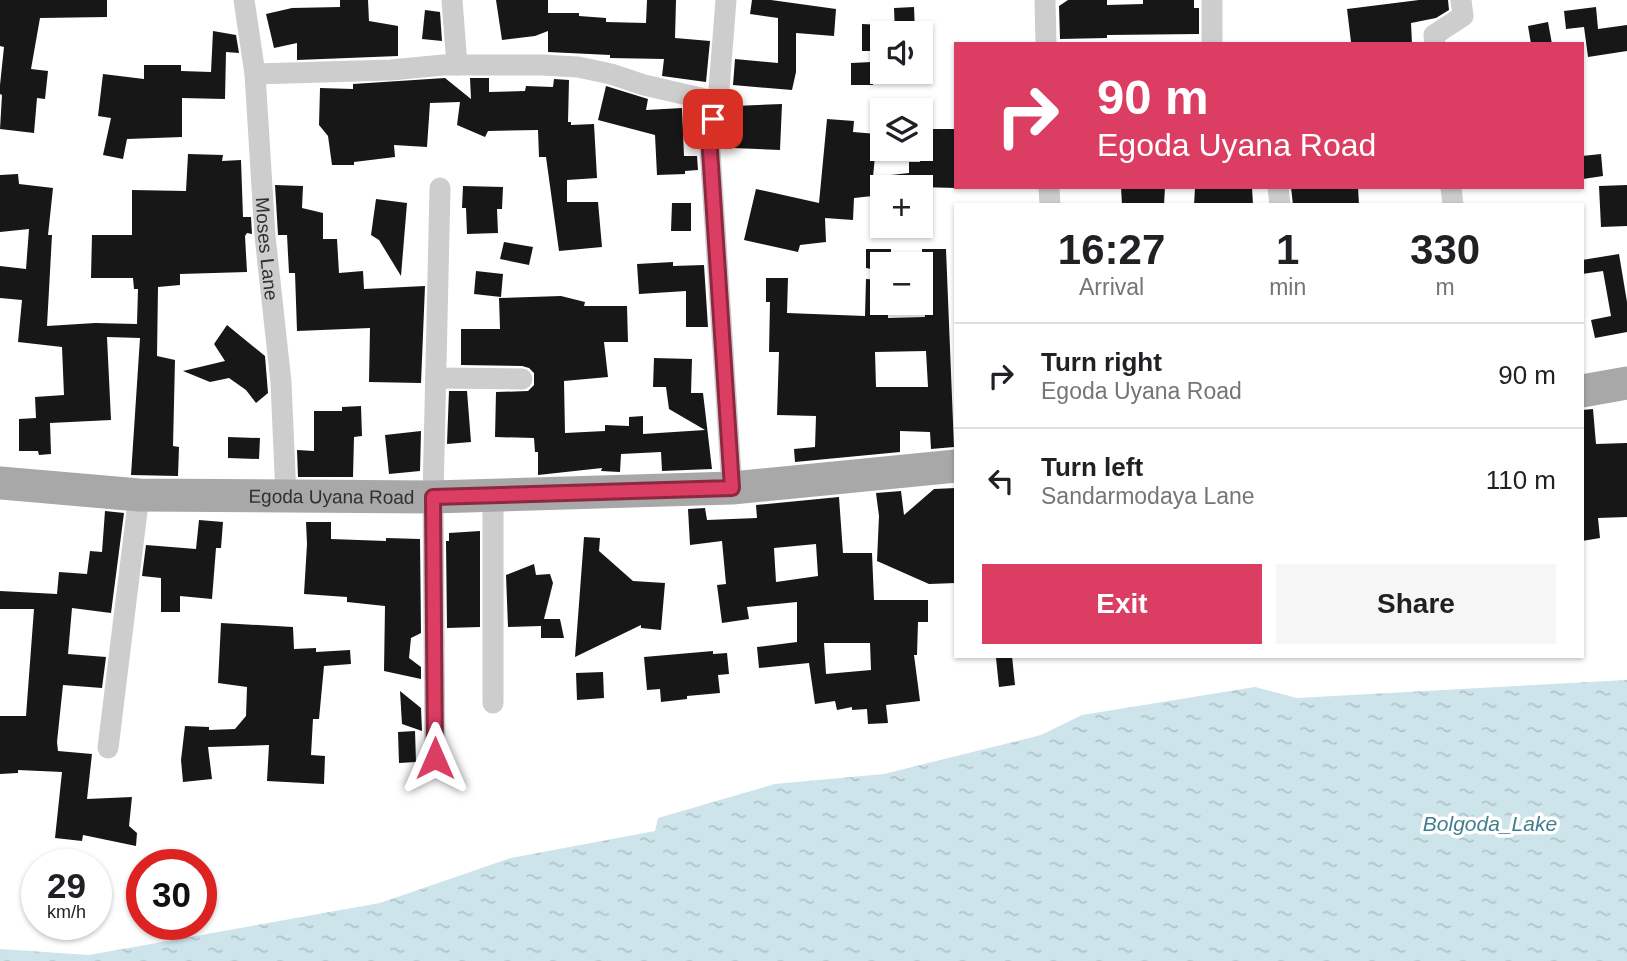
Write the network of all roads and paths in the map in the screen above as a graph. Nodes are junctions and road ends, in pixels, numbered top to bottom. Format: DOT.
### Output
graph roads {
  1 [pos="244,0"];
  2 [pos="452,0"];
  3 [pos="726,0"];
  4 [pos="1045,0"];
  5 [pos="1212,0"];
  6 [pos="1461,0"];
  7 [pos="1046,42"];
  8 [pos="1212,42"];
  9 [pos="1435,42"];
  10 [pos="457,65"];
  11 [pos="255,74"];
  12 [pos="718,102"];
  13 [pos="440,188"];
  14 [pos="436,378"];
  15 [pos="522,379"];
  16 [pos="1627,383"];
  17 [pos="1584,391"];
  18 [pos="954,466"];
  19 [pos="0,484"];
  20 [pos="732,488"];
  21 [pos="139,495"];
  22 [pos="493,495"];
  23 [pos="286,497"];
  24 [pos="433,497"];
  25 [pos="493,703"];
  26 [pos="108,748"];
  27 [pos="435,758"];
  1 -- 11 [label="street, Moses Lane"];
  2 -- 10 [label="street"];
  3 -- 12 [label="street"];
  4 -- 7 [label="street"];
  5 -- 8 [label="street"];
  6 -- 9 [label="street"];
  10 -- 11 [label="street"];
  10 -- 12 [label="street"];
  11 -- 23 [label="street, Moses Lane"];
  12 -- 20 [label="street"];
  13 -- 14 [label="street"];
  14 -- 15 [label="street"];
  14 -- 24 [label="street"];
  16 -- 17 [label="main road"];
  18 -- 20 [label="main road, Egoda Uyana Road"];
  19 -- 21 [label="main road, Egoda Uyana Road"];
  20 -- 22 [label="main road, Egoda Uyana Road"];
  21 -- 23 [label="main road, Egoda Uyana Road"];
  21 -- 26 [label="street"];
  22 -- 24 [label="main road, Egoda Uyana Road"];
  22 -- 25 [label="street"];
  23 -- 24 [label="main road, Egoda Uyana Road"];
  24 -- 27 [label="street"];
}
